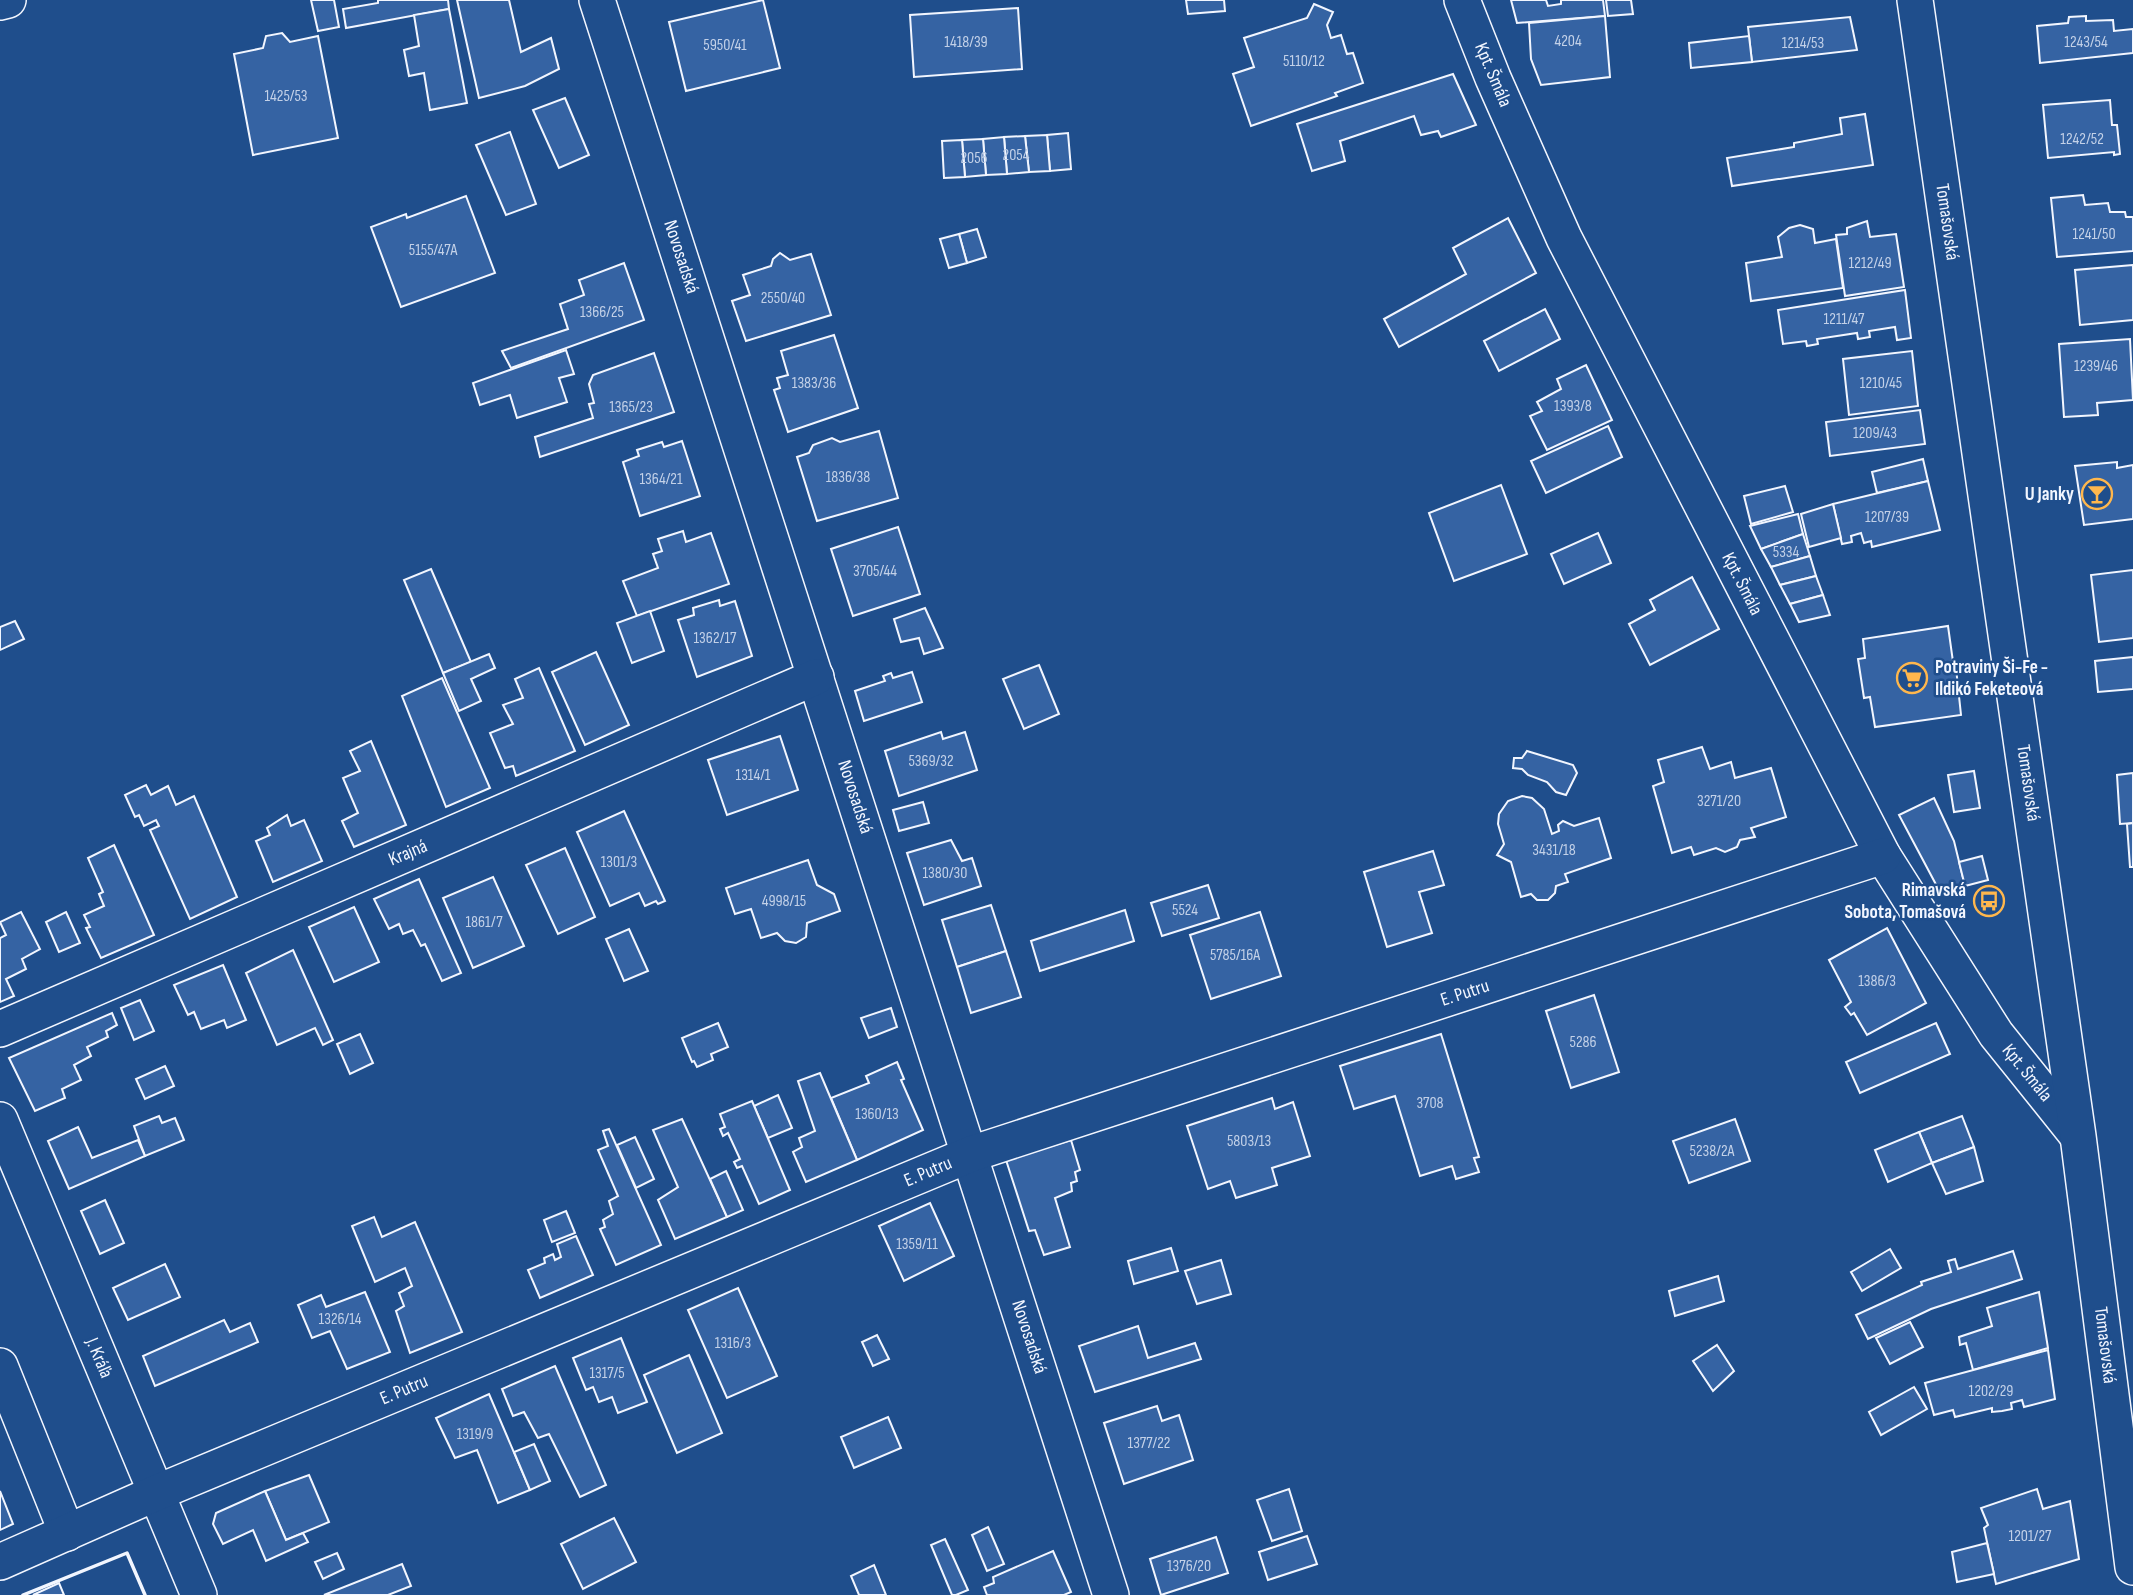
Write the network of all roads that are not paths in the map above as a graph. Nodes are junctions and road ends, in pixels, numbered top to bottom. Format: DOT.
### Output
graph roads {
  1 [pos="8,0"];
  2 [pos="597,0"];
  3 [pos="1462,0"];
  4 [pos="1916,0"];
  5 [pos="0,2"];
  6 [pos="816,677"];
  7 [pos="1883,856"];
  8 [pos="0,1029"];
  9 [pos="0,1120"];
  10 [pos="2078,1136"];
  11 [pos="971,1154"];
  12 [pos="0,1366"];
  13 [pos="156,1493"];
  14 [pos="2131,1530"];
  15 [pos="67,1533"];
  16 [pos="0,1562"];
  17 [pos="2133,1567"];
  18 [pos="199,1595"];
  19 [pos="1111,1595"];
  1 -- 5 [label="street"];
  2 -- 6 [label="street, Novosadská"];
  3 -- 7 [label="street, Kpt. Šmála"];
  4 -- 10 [label="street, Tomašovská"];
  6 -- 8 [label="street, Krajná"];
  6 -- 11 [label="street, Novosadská"];
  7 -- 10 [label="street, Kpt. Šmála"];
  7 -- 11 [label="street, E. Putru"];
  9 -- 13 [label="street, J. Kráľa"];
  10 -- 14 [label="street, Tomašovská"];
  11 -- 13 [label="street, E. Putru"];
  11 -- 19 [label="street, Novosadská"];
  12 -- 15 [label="street"];
  13 -- 15 [label="street, E. Putru"];
  13 -- 18 [label="street, J. Kráľa"];
  14 -- 17 [label="street, Tomašovská"];
  15 -- 16 [label="street, E. Putru"];
}
